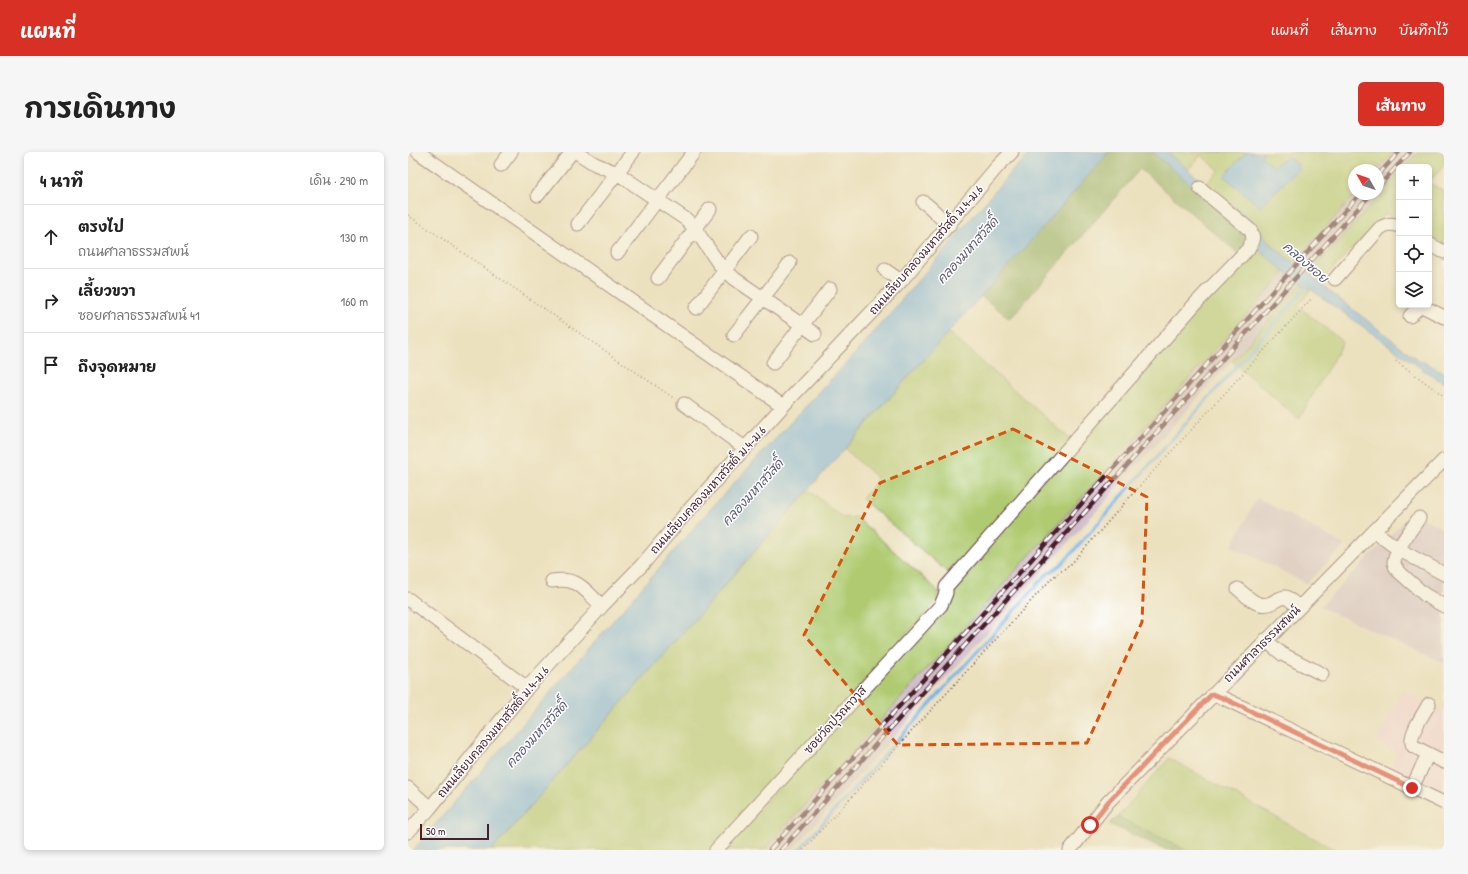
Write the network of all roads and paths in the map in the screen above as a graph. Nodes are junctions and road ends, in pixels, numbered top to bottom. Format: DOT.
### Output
graph roads {
  1 [pos="418,152"];
  2 [pos="511,152"];
  3 [pos="572,152"];
  4 [pos="576,152"];
  5 [pos="633,152"];
  6 [pos="694,152"];
  7 [pos="1012,152"];
  8 [pos="501,165"];
  9 [pos="617,173"];
  10 [pos="1200,188"];
  11 [pos="538,195"];
  12 [pos="657,200"];
  13 [pos="923,202"];
  14 [pos="710,209"];
  15 [pos="408,215"];
  16 [pos="578,224"];
  17 [pos="1396,225"];
  18 [pos="949,226"];
  19 [pos="695,229"];
  20 [pos="751,236"];
  21 [pos="1432,246"];
  22 [pos="1444,252"];
  23 [pos="617,253"];
  24 [pos="790,263"];
  25 [pos="725,270"];
  26 [pos="885,270"];
  27 [pos="658,278"];
  28 [pos="1335,279"];
  29 [pos="901,282"];
  30 [pos="830,289"];
  31 [pos="763,298"];
  32 [pos="1311,299"];
  33 [pos="696,308"];
  34 [pos="1410,316"];
  35 [pos="1444,317"];
  36 [pos="802,325"];
  37 [pos="815,334"];
  38 [pos="734,335"];
  39 [pos="1396,361"];
  40 [pos="773,363"];
  41 [pos="1444,396"];
  42 [pos="684,404"];
  43 [pos="783,406"];
  44 [pos="745,448"];
  45 [pos="1444,460"];
  46 [pos="1420,518"];
  47 [pos="1374,532"];
  48 [pos="1398,549"];
  49 [pos="1444,574"];
  50 [pos="552,581"];
  51 [pos="1238,589"];
  52 [pos="408,599"];
  53 [pos="602,606"];
  54 [pos="1444,606"];
  55 [pos="1298,607"];
  56 [pos="1266,640"];
  57 [pos="1322,674"];
  58 [pos="527,688"];
  59 [pos="1212,694"];
  60 [pos="1429,704"];
  61 [pos="1428,754"];
  62 [pos="1444,762"];
  63 [pos="408,788"];
  64 [pos="1412,788"];
  65 [pos="1444,803"];
  66 [pos="430,808"];
  67 [pos="408,832"];
  68 [pos="716,850"];
  69 [pos="803,850"];
  70 [pos="1070,850"];
  1 -- 43 [label="street"];
  2 -- 8 [label="street"];
  3 -- 11 [label="street"];
  4 -- 9 [label="street"];
  5 -- 9 [label="street"];
  6 -- 12 [label="street"];
  7 -- 18 [label="street, ถนนเลียบคลองมหาสวัสดิ์ ม.4-ม.6"];
  9 -- 12 [label="street"];
  9 -- 16 [label="street"];
  10 -- 68 [label="street, ซอยวัดปุรณาวาส"];
  12 -- 19 [label="street"];
  12 -- 23 [label="street"];
  13 -- 18 [label="street"];
  14 -- 19 [label="street"];
  15 -- 42 [label="path"];
  17 -- 28 [label="street"];
  18 -- 29 [label="street, ถนนเลียบคลองมหาสวัสดิ์ ม.4-ม.6"];
  19 -- 25 [label="street"];
  19 -- 27 [label="street"];
  20 -- 25 [label="street"];
  21 -- 22 [label="street"];
  24 -- 31 [label="street"];
  25 -- 31 [label="street"];
  25 -- 33 [label="street"];
  26 -- 29 [label="street"];
  29 -- 43 [label="street, ถนนเลียบคลองมหาสวัสดิ์ ม.4-ม.6"];
  30 -- 36 [label="street"];
  31 -- 36 [label="street"];
  31 -- 38 [label="street"];
  32 -- 69 [label="path"];
  34 -- 35 [label="street"];
  36 -- 37 [label="street"];
  36 -- 40 [label="street"];
  39 -- 41 [label="path"];
  42 -- 44 [label="street"];
  43 -- 44 [label="street, ถนนเลียบคลองมหาสวัสดิ์ ม.4-ม.6"];
  44 -- 53 [label="street, ถนนเลียบคลองมหาสวัสดิ์ ม.4-ม.6"];
  45 -- 47 [label="street, ถนนศาลาธรรมสพน์"];
  46 -- 48 [label="street"];
  47 -- 48 [label="street"];
  47 -- 55 [label="street, ถนนศาลาธรรมสพน์"];
  48 -- 49 [label="street"];
  48 -- 54 [label="street"];
  50 -- 53 [label="street"];
  51 -- 55 [label="street"];
  52 -- 58 [label="street"];
  53 -- 58 [label="street, ถนนเลียบคลองมหาสวัสดิ์ ม.4-ม.6"];
  55 -- 56 [label="street, ถนนศาลาธรรมสพน์"];
  56 -- 57 [label="street"];
  56 -- 59 [label="street, ถนนศาลาธรรมสพน์"];
  58 -- 66 [label="street, ถนนเลียบคลองมหาสวัสดิ์ ม.4-ม.6"];
  59 -- 64 [label="street"];
  59 -- 70 [label="street, ถนนศาลาธรรมสพน์"];
  60 -- 61 [label="street"];
  61 -- 62 [label="street"];
  61 -- 64 [label="street"];
  63 -- 66 [label="street"];
  64 -- 65 [label="street"];
  66 -- 67 [label="street, ถนนเลียบคลองมหาสวัสดิ์ ม.4-ม.6"];
}
